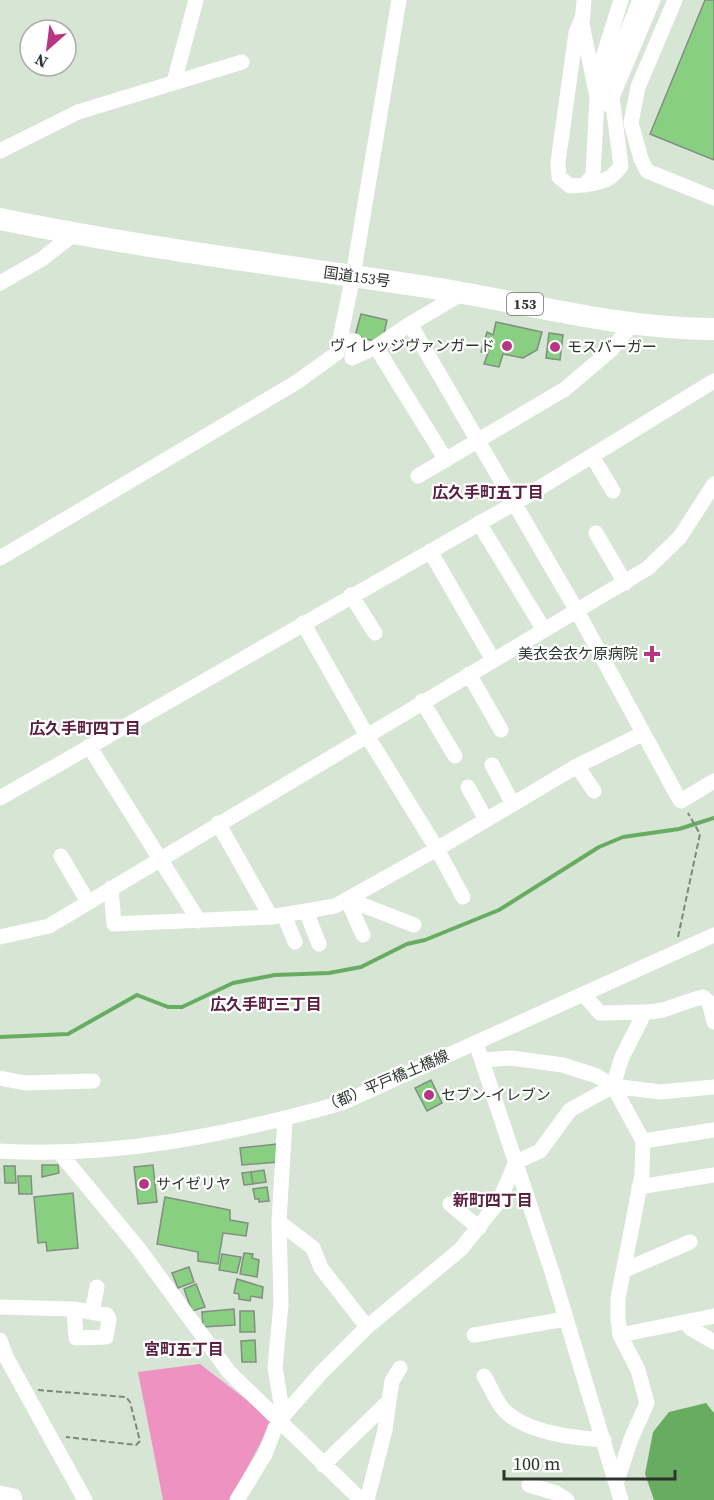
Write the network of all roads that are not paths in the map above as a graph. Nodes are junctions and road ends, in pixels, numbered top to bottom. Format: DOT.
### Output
graph roads {
  1 [pos="196,0"];
  2 [pos="399,0"];
  3 [pos="584,0"];
  4 [pos="621,0"];
  5 [pos="640,0"];
  6 [pos="654,0"];
  7 [pos="675,0"];
  8 [pos="582,18"];
  9 [pos="242,62"];
  10 [pos="174,82"];
  11 [pos="603,91"];
  12 [pos="0,151"];
  13 [pos="585,185"];
  14 [pos="714,198"];
  15 [pos="0,219"];
  16 [pos="74,234"];
  17 [pos="353,276"];
  18 [pos="0,283"];
  19 [pos="464,293"];
  20 [pos="633,323"];
  21 [pos="410,324"];
  22 [pos="714,329"];
  23 [pos="341,339"];
  24 [pos="376,347"];
  25 [pos="714,381"];
  26 [pos="480,441"];
  27 [pos="592,456"];
  28 [pos="446,460"];
  29 [pos="418,476"];
  30 [pos="613,491"];
  31 [pos="712,497"];
  32 [pos="515,503"];
  33 [pos="479,523"];
  34 [pos="596,533"];
  35 [pos="430,551"];
  36 [pos="0,558"];
  37 [pos="624,583"];
  38 [pos="351,596"];
  39 [pos="577,611"];
  40 [pos="303,623"];
  41 [pos="544,630"];
  42 [pos="375,633"];
  43 [pos="494,660"];
  44 [pos="470,674"];
  45 [pos="422,701"];
  46 [pos="501,730"];
  47 [pos="366,734"];
  48 [pos="642,734"];
  49 [pos="90,746"];
  50 [pos="455,756"];
  51 [pos="492,765"];
  52 [pos="577,766"];
  53 [pos="714,781"];
  54 [pos="468,788"];
  55 [pos="594,791"];
  56 [pos="0,798"];
  57 [pos="513,804"];
  58 [pos="486,820"];
  59 [pos="218,823"];
  60 [pos="437,849"];
  61 [pos="61,856"];
  62 [pos="161,858"];
  63 [pos="111,888"];
  64 [pos="463,897"];
  65 [pos="347,899"];
  66 [pos="88,902"];
  67 [pos="306,911"];
  68 [pos="277,916"];
  69 [pos="199,921"];
  70 [pos="414,925"];
  71 [pos="363,935"];
  72 [pos="714,935"];
  73 [pos="0,938"];
  74 [pos="294,942"];
  75 [pos="319,944"];
  76 [pos="584,995"];
  77 [pos="645,1012"];
  78 [pos="714,1022"];
  79 [pos="476,1043"];
  80 [pos="483,1060"];
  81 [pos="0,1078"];
  82 [pos="93,1081"];
  83 [pos="613,1086"];
  84 [pos="714,1087"];
  85 [pos="285,1119"];
  86 [pos="714,1130"];
  87 [pos="643,1142"];
  88 [pos="0,1151"];
  89 [pos="58,1152"];
  90 [pos="516,1162"];
  91 [pos="714,1175"];
  92 [pos="639,1187"];
  93 [pos="450,1204"];
  94 [pos="279,1222"];
  95 [pos="479,1228"];
  96 [pos="690,1242"];
  97 [pos="625,1270"];
  98 [pos="97,1287"];
  99 [pos="0,1307"];
  100 [pos="74,1310"];
  101 [pos="92,1312"];
  102 [pos="714,1316"];
  103 [pos="565,1319"];
  104 [pos="689,1322"];
  105 [pos="367,1327"];
  106 [pos="474,1335"];
  107 [pos="620,1335"];
  108 [pos="0,1340"];
  109 [pos="714,1342"];
  110 [pos="400,1368"];
  111 [pos="484,1376"];
  112 [pos="389,1401"];
  113 [pos="281,1419"];
  114 [pos="604,1440"];
  115 [pos="323,1465"];
  116 [pos="616,1484"];
  117 [pos="528,1485"];
  118 [pos="0,1493"];
  119 [pos="346,1494"];
  120 [pos="15,1500"];
  121 [pos="85,1500"];
  122 [pos="237,1500"];
  123 [pos="361,1500"];
  124 [pos="367,1500"];
  125 [pos="567,1500"];
  126 [pos="621,1500"];
  1 -- 10 [label="street"];
  2 -- 17 [label="street"];
  3 -- 8 [label="street"];
  4 -- 11 [label="street"];
  5 -- 11 [label="street"];
  6 -- 11 [label="street"];
  7 -- 14 [label="street"];
  8 -- 11 [label="street"];
  8 -- 13 [label="street"];
  9 -- 10 [label="street"];
  10 -- 12 [label="street"];
  11 -- 13 [label="street"];
  11 -- 13 [label="street"];
  15 -- 16 [label="highway, 国道153号 / 153"];
  16 -- 17 [label="highway, 国道153号 / 153"];
  16 -- 18 [label="street"];
  17 -- 19 [label="highway, 国道153号 / 153"];
  17 -- 23 [label="street"];
  19 -- 20 [label="highway, 国道153号 / 153"];
  19 -- 21 [label="street"];
  20 -- 22 [label="highway, 国道153号 / 153"];
  20 -- 26 [label="street"];
  21 -- 24 [label="street"];
  21 -- 26 [label="street"];
  23 -- 24 [label="street"];
  23 -- 36 [label="street"];
  24 -- 28 [label="street"];
  25 -- 27 [label="street"];
  26 -- 28 [label="street"];
  26 -- 32 [label="street"];
  27 -- 30 [label="street"];
  27 -- 32 [label="street"];
  28 -- 29 [label="street"];
  31 -- 37 [label="street"];
  32 -- 33 [label="street"];
  32 -- 39 [label="street"];
  33 -- 35 [label="street"];
  33 -- 41 [label="street"];
  34 -- 37 [label="street"];
  35 -- 38 [label="street"];
  35 -- 43 [label="street"];
  37 -- 39 [label="street"];
  38 -- 40 [label="street"];
  38 -- 42 [label="street"];
  39 -- 41 [label="street"];
  39 -- 48 [label="street"];
  40 -- 47 [label="street"];
  40 -- 49 [label="street"];
  41 -- 43 [label="street"];
  43 -- 44 [label="street"];
  44 -- 45 [label="street"];
  44 -- 46 [label="street"];
  45 -- 47 [label="street"];
  45 -- 50 [label="street"];
  47 -- 59 [label="street"];
  47 -- 60 [label="street"];
  48 -- 52 [label="street"];
  48 -- 53 [label="street"];
  49 -- 56 [label="street"];
  49 -- 62 [label="street"];
  51 -- 57 [label="street"];
  52 -- 55 [label="street"];
  52 -- 57 [label="street"];
  54 -- 58 [label="street"];
  57 -- 58 [label="street"];
  58 -- 60 [label="street"];
  59 -- 62 [label="street"];
  59 -- 68 [label="street"];
  60 -- 64 [label="street"];
  60 -- 65 [label="street"];
  61 -- 66 [label="street"];
  62 -- 63 [label="street"];
  62 -- 69 [label="street"];
  63 -- 66 [label="street"];
  63 -- 69 [label="street"];
  65 -- 67 [label="street"];
  65 -- 70 [label="street"];
  65 -- 71 [label="street"];
  66 -- 73 [label="street"];
  67 -- 68 [label="street"];
  67 -- 75 [label="street"];
  68 -- 69 [label="street"];
  68 -- 74 [label="street"];
  72 -- 76 [label="street, （都）平戸橋土橋線"];
  76 -- 77 [label="street"];
  76 -- 79 [label="street, （都）平戸橋土橋線"];
  77 -- 78 [label="street"];
  77 -- 83 [label="street"];
  79 -- 80 [label="street"];
  79 -- 85 [label="street, （都）平戸橋土橋線"];
  80 -- 83 [label="street"];
  80 -- 90 [label="street"];
  81 -- 82 [label="street"];
  83 -- 84 [label="street"];
  83 -- 87 [label="street"];
  83 -- 90 [label="street"];
  85 -- 89 [label="street, （都）平戸橋土橋線"];
  85 -- 94 [label="street"];
  86 -- 87 [label="street"];
  87 -- 92 [label="street"];
  88 -- 89 [label="street, （都）平戸橋土橋線"];
  89 -- 113 [label="street"];
  90 -- 95 [label="street"];
  90 -- 103 [label="street"];
  91 -- 92 [label="street"];
  92 -- 97 [label="street"];
  93 -- 95 [label="street"];
  94 -- 105 [label="street"];
  94 -- 113 [label="street"];
  95 -- 105 [label="street"];
  96 -- 97 [label="street"];
  97 -- 107 [label="street"];
  98 -- 101 [label="street"];
  99 -- 100 [label="street"];
  100 -- 101 [label="street"];
  100 -- 101 [label="street"];
  102 -- 104 [label="street"];
  103 -- 106 [label="street"];
  103 -- 114 [label="street"];
  104 -- 107 [label="street"];
  104 -- 109 [label="street"];
  105 -- 113 [label="street"];
  107 -- 116 [label="street"];
  108 -- 121 [label="street"];
  110 -- 112 [label="street"];
  111 -- 114 [label="street"];
  112 -- 115 [label="street"];
  112 -- 124 [label="street"];
  113 -- 115 [label="street"];
  113 -- 122 [label="street"];
  114 -- 116 [label="street"];
  115 -- 119 [label="street"];
  116 -- 126 [label="street"];
  117 -- 125 [label="street"];
  118 -- 120 [label="street"];
  119 -- 123 [label="street"];
}
